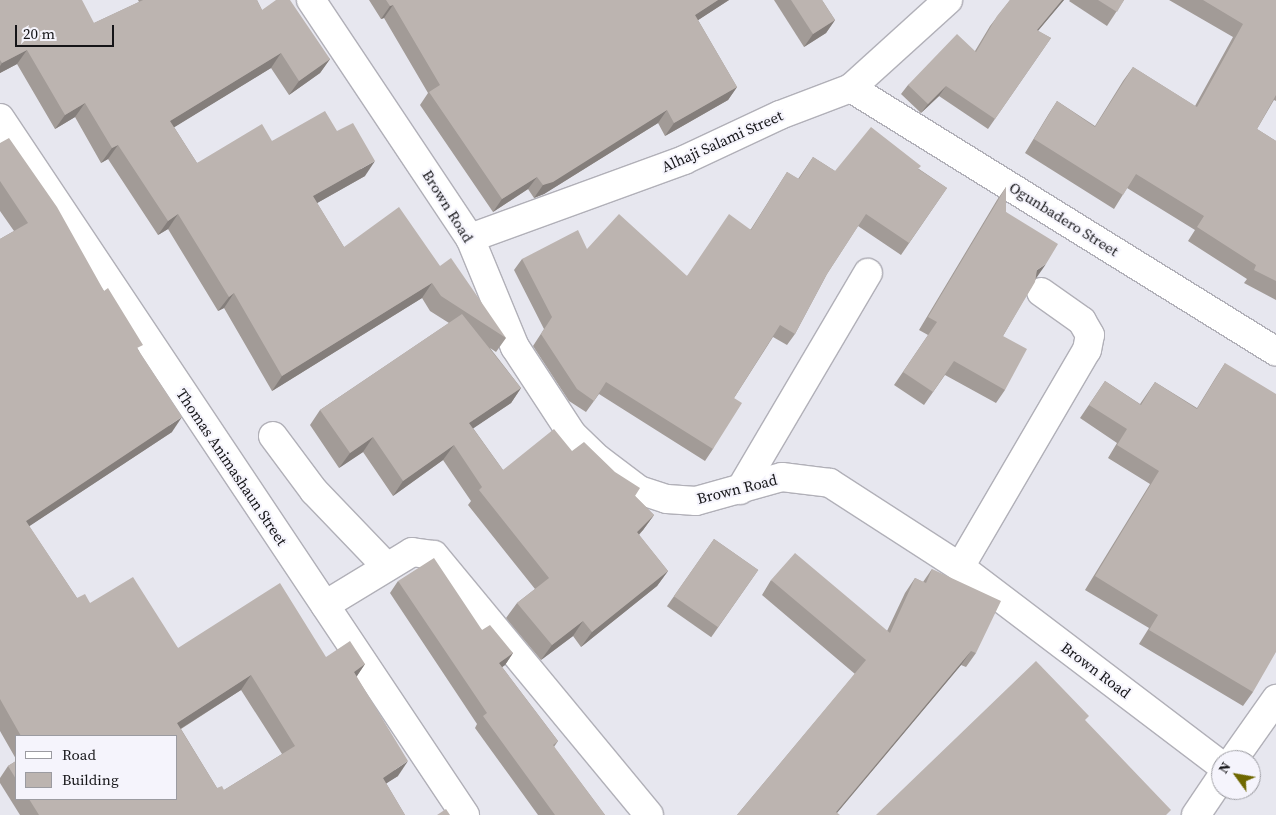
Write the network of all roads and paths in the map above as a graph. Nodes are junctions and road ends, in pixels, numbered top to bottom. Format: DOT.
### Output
graph roads {
  1 [pos="311,0"];
  2 [pos="948,0"];
  3 [pos="851,88"];
  4 [pos="0,118"];
  5 [pos="470,238"];
  6 [pos="868,273"];
  7 [pos="1041,292"];
  8 [pos="1276,351"];
  9 [pos="273,436"];
  10 [pos="740,490"];
  11 [pos="387,567"];
  12 [pos="960,567"];
  13 [pos="325,605"];
  14 [pos="1276,699"];
  15 [pos="1241,750"];
  16 [pos="1211,758"];
  17 [pos="1211,793"];
  18 [pos="466,815"];
  19 [pos="649,815"];
  20 [pos="1196,815"];
  1 -- 5 [label="street, Brown Road"];
  2 -- 3 [label="street, Alhaji Salami Street"];
  3 -- 5 [label="street, Alhaji Salami Street"];
  3 -- 8 [label="street, Ogunbadero Street"];
  4 -- 13 [label="street, Thomas Animashaun Street"];
  5 -- 10 [label="street, Brown Road"];
  6 -- 10 [label="street"];
  7 -- 12 [label="street"];
  9 -- 11 [label="street"];
  10 -- 12 [label="street, Brown Road"];
  11 -- 13 [label="street"];
  11 -- 19 [label="street"];
  12 -- 16 [label="street, Brown Road"];
  13 -- 18 [label="street, Thomas Animashaun Street"];
  14 -- 15 [label="street"];
  17 -- 20 [label="street"];
}
